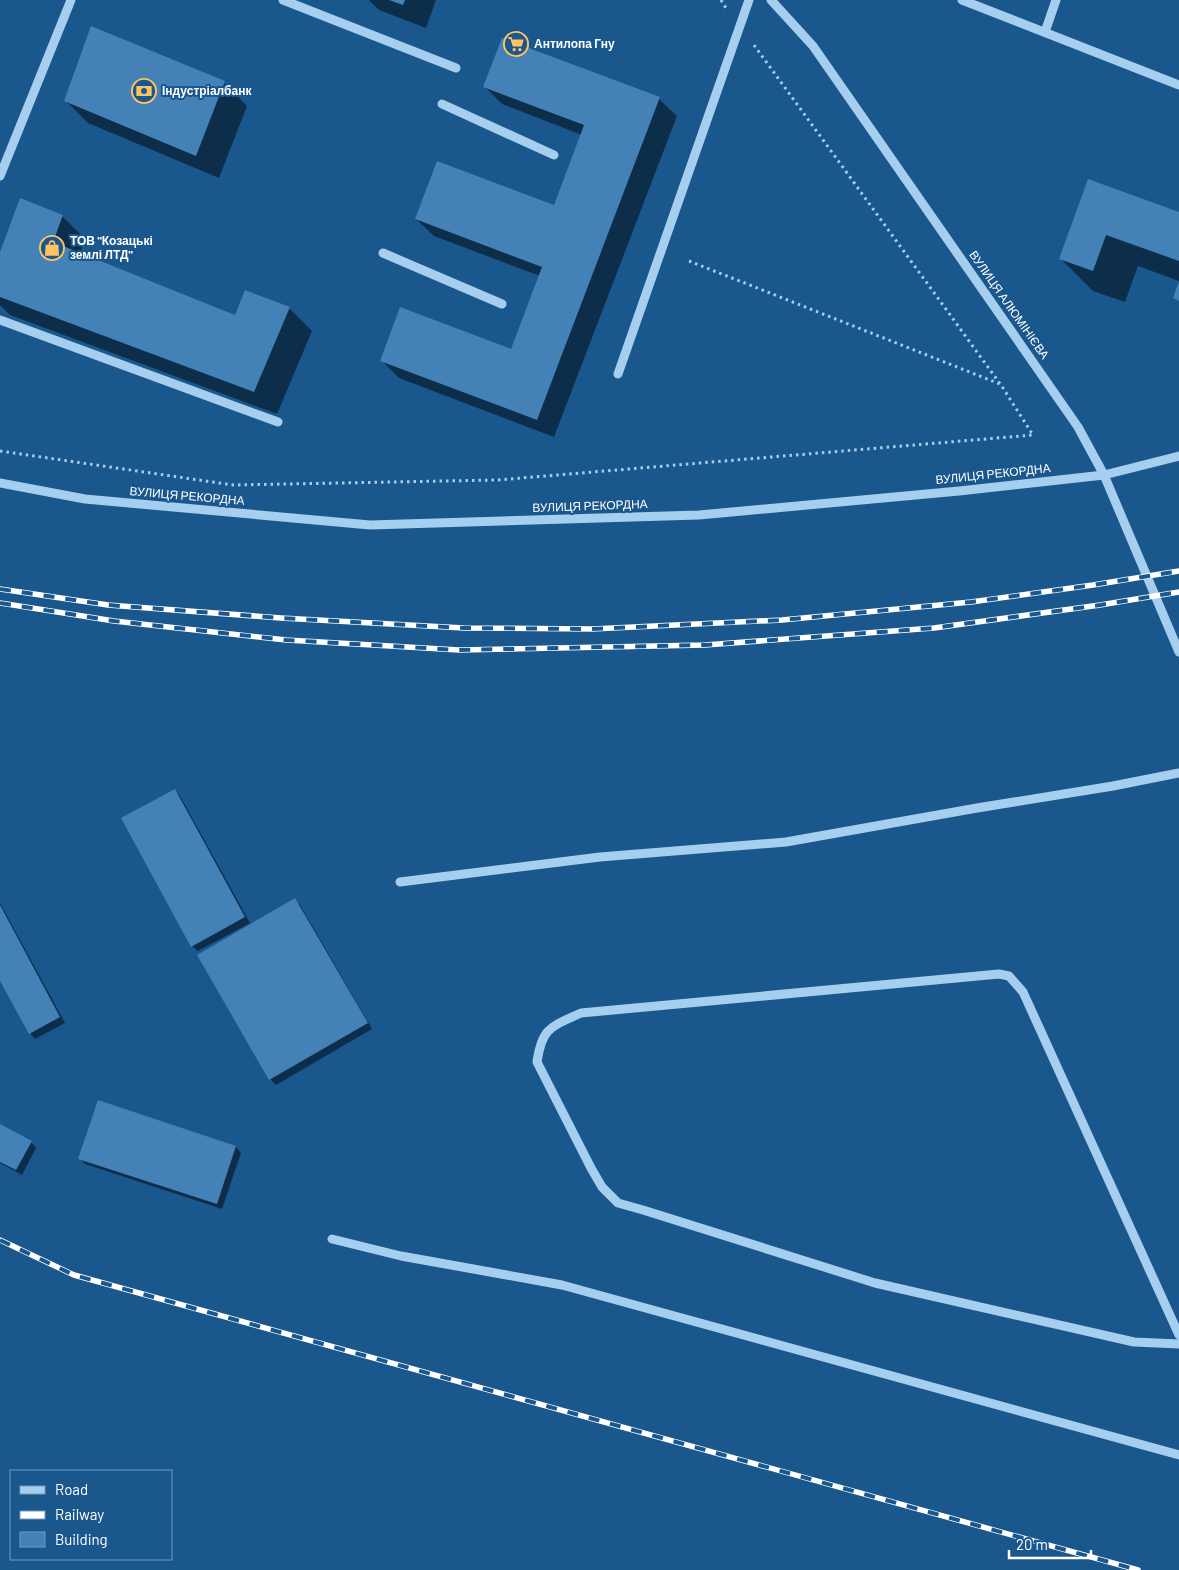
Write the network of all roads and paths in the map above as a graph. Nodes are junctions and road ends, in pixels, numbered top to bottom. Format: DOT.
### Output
graph roads {
  1 [pos="71,0"];
  2 [pos="284,0"];
  3 [pos="721,0"];
  4 [pos="749,0"];
  5 [pos="771,0"];
  6 [pos="962,0"];
  7 [pos="1056,0"];
  8 [pos="740,26"];
  9 [pos="1045,32"];
  10 [pos="456,68"];
  11 [pos="1179,85"];
  12 [pos="442,104"];
  13 [pos="554,155"];
  14 [pos="0,176"];
  15 [pos="383,253"];
  16 [pos="689,260"];
  17 [pos="502,304"];
  18 [pos="0,320"];
  19 [pos="618,374"];
  20 [pos="1001,385"];
  21 [pos="278,422"];
  22 [pos="0,450"];
  23 [pos="1179,456"];
  24 [pos="1104,475"];
  25 [pos="0,483"];
  26 [pos="1179,652"];
  27 [pos="1179,773"];
  28 [pos="400,882"];
  29 [pos="332,1240"];
  30 [pos="1179,1335"];
  31 [pos="1179,1344"];
  32 [pos="1179,1454"];
  1 -- 14 [label="street"];
  2 -- 10 [label="street"];
  3 -- 8 [label="path"];
  4 -- 8 [label="street"];
  5 -- 24 [label="street, ВУЛИЦЯ АЛЮМІНІЄВА"];
  6 -- 9 [label="street"];
  7 -- 9 [label="street"];
  8 -- 19 [label="street"];
  8 -- 20 [label="path"];
  9 -- 11 [label="street"];
  12 -- 13 [label="street"];
  15 -- 17 [label="street"];
  16 -- 20 [label="path"];
  18 -- 21 [label="street"];
  20 -- 22 [label="path"];
  23 -- 24 [label="street, ВУЛИЦЯ РЕКОРДНА"];
  24 -- 25 [label="street, ВУЛИЦЯ РЕКОРДНА"];
  24 -- 26 [label="street, ВУЛИЦЯ АЛЮМІНІЄВА"];
  27 -- 28 [label="street"];
  29 -- 32 [label="street"];
  30 -- 31 [label="street"];
}
